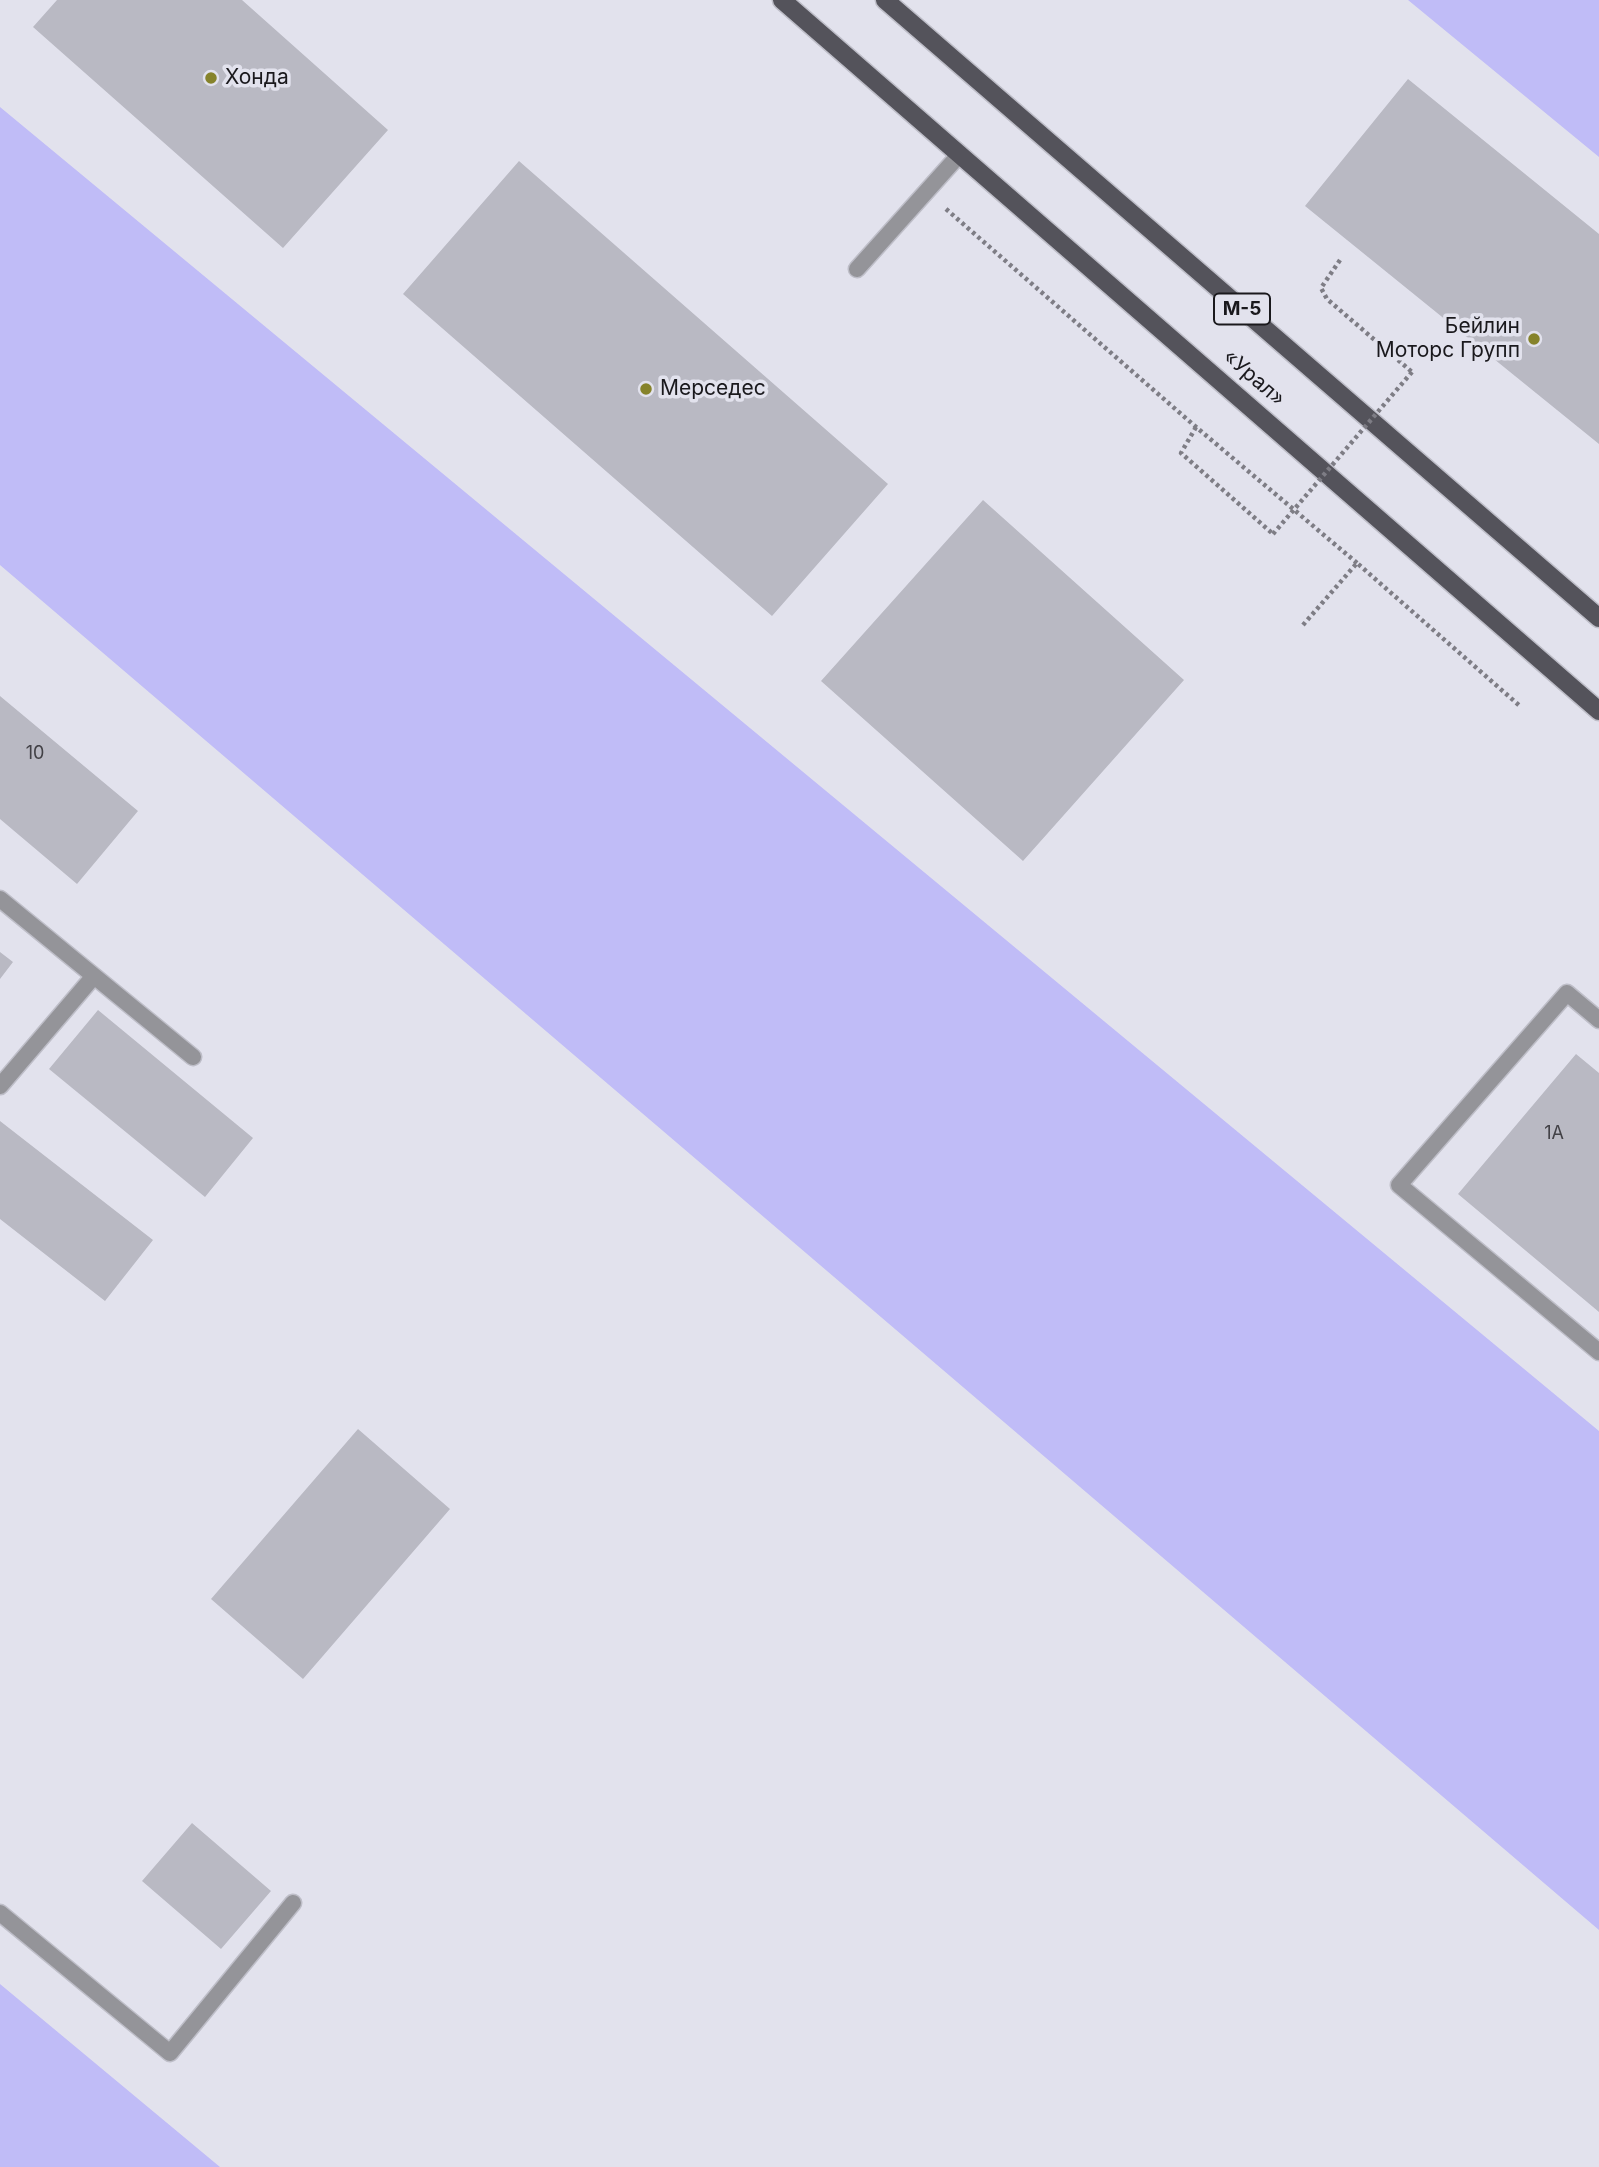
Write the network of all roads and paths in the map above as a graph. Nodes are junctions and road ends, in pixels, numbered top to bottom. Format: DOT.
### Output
graph roads {
  1 [pos="782,0"];
  2 [pos="885,0"];
  3 [pos="960,154"];
  4 [pos="926,192"];
  5 [pos="1340,260"];
  6 [pos="857,269"];
  7 [pos="1196,428"];
  8 [pos="1357,563"];
  9 [pos="1599,618"];
  10 [pos="1303,625"];
  11 [pos="1521,707"];
  12 [pos="1599,710"];
  13 [pos="0,899"];
  14 [pos="94,976"];
  15 [pos="1599,1020"];
  16 [pos="193,1057"];
  17 [pos="0,1086"];
  18 [pos="1599,1352"];
  19 [pos="293,1903"];
  20 [pos="0,1913"];
  1 -- 3 [label="main road, «Урал»"];
  2 -- 9 [label="main road, М-5"];
  3 -- 4 [label="lane"];
  3 -- 12 [label="main road, «Урал»"];
  4 -- 6 [label="lane"];
  4 -- 7 [label="path"];
  5 -- 7 [label="path, bridge"];
  7 -- 8 [label="path"];
  8 -- 10 [label="path"];
  8 -- 11 [label="path"];
  13 -- 14 [label="lane"];
  14 -- 16 [label="lane"];
  14 -- 17 [label="lane"];
  15 -- 18 [label="lane"];
  19 -- 20 [label="lane"];
}
